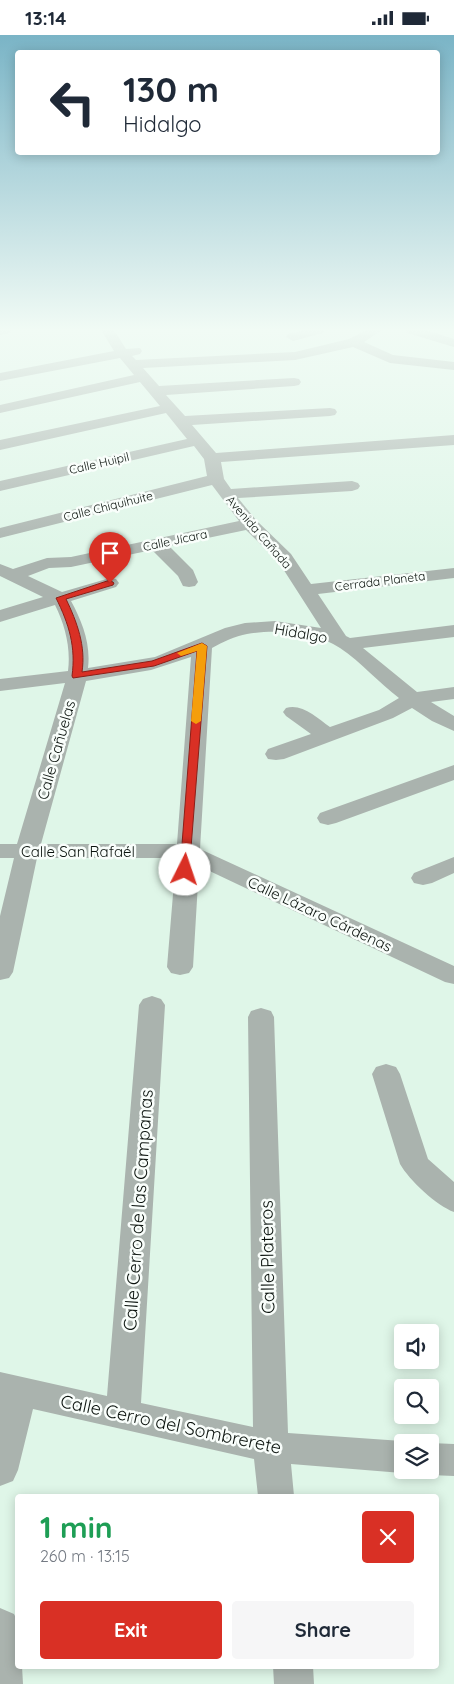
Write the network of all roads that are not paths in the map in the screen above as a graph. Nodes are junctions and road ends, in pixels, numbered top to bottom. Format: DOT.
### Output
graph roads {
  1 [pos="169,408"];
  2 [pos="330,412"];
  3 [pos="181,421"];
  4 [pos="454,440"];
  5 [pos="197,441"];
  6 [pos="0,445"];
  7 [pos="212,458"];
  8 [pos="216,479"];
  9 [pos="0,486"];
  10 [pos="352,486"];
  11 [pos="226,494"];
  12 [pos="250,524"];
  13 [pos="0,533"];
  14 [pos="156,544"];
  15 [pos="6,572"];
  16 [pos="454,573"];
  17 [pos="189,582"];
  18 [pos="110,583"];
  19 [pos="306,590"];
  20 [pos="60,598"];
  21 [pos="0,616"];
  22 [pos="454,631"];
  23 [pos="343,642"];
  24 [pos="202,646"];
  25 [pos="77,676"];
  26 [pos="0,685"];
  27 [pos="454,693"];
  28 [pos="412,699"];
  29 [pos="293,711"];
  30 [pos="454,725"];
  31 [pos="327,735"];
  32 [pos="276,754"];
  33 [pos="454,772"];
  34 [pos="328,818"];
  35 [pos="0,851"];
  36 [pos="27,851"];
  37 [pos="186,851"];
  38 [pos="454,865"];
  39 [pos="423,878"];
  40 [pos="180,967"];
  41 [pos="0,972"];
  42 [pos="454,976"];
  43 [pos="152,1005"];
  44 [pos="261,1017"];
  45 [pos="386,1074"];
  46 [pos="454,1201"];
  47 [pos="10,1389"];
  48 [pos="123,1415"];
  49 [pos="271,1447"];
  50 [pos="394,1456"];
  51 [pos="439,1460"];
  52 [pos="454,1461"];
  53 [pos="0,1470"];
  54 [pos="276,1494"];
  55 [pos="0,1627"];
  56 [pos="293,1669"];
  57 [pos="3,1684"];
  58 [pos="294,1684"];
  1 -- 3 [label="street"];
  1 -- 6 [label="street"];
  2 -- 3 [label="street"];
  3 -- 5 [label="street"];
  4 -- 7 [label="street"];
  5 -- 7 [label="street"];
  5 -- 9 [label="street, Calle Huipil"];
  7 -- 8 [label="street, Avenida Cañada"];
  8 -- 11 [label="street, Avenida Cañada"];
  8 -- 13 [label="street, Calle Chiquihuite"];
  10 -- 11 [label="street"];
  11 -- 12 [label="street, Avenida Cañada"];
  12 -- 14 [label="street, Calle Jícara"];
  12 -- 19 [label="street, Avenida Cañada"];
  14 -- 15 [label="street, Calle Jícara"];
  14 -- 17 [label="street"];
  15 -- 20 [label="street"];
  16 -- 19 [label="street, Cerrada Planeta"];
  18 -- 20 [label="street"];
  19 -- 23 [label="street, Avenida Cañada"];
  20 -- 21 [label="street"];
  20 -- 25 [label="street, Calle Cañuelas"];
  22 -- 23 [label="street"];
  23 -- 24 [label="street, Hidalgo"];
  23 -- 28 [label="street"];
  24 -- 25 [label="street, Hidalgo"];
  24 -- 37 [label="street"];
  25 -- 26 [label="street, Hidalgo"];
  25 -- 36 [label="street, Calle Cañuelas"];
  27 -- 28 [label="street"];
  28 -- 30 [label="street"];
  28 -- 31 [label="street"];
  29 -- 31 [label="street"];
  31 -- 32 [label="street"];
  33 -- 34 [label="street"];
  35 -- 36 [label="street, Calle San Rafaél"];
  36 -- 37 [label="street, Calle San Rafaél"];
  36 -- 41 [label="street, Calle Cañuelas"];
  37 -- 40 [label="street"];
  37 -- 42 [label="street, Calle Lázaro Cárdenas"];
  38 -- 39 [label="street"];
  43 -- 48 [label="street, Calle Cerro de las Campanas"];
  44 -- 49 [label="street, Calle Plateros"];
  45 -- 46 [label="street"];
  47 -- 48 [label="street, Calle Cerro del Sombrerete"];
  47 -- 53 [label="street"];
  48 -- 49 [label="street, Calle Cerro del Sombrerete"];
  49 -- 50 [label="street, Calle Cerro del Sombrerete"];
  49 -- 54 [label="street, Calle Plateros"];
  51 -- 52 [label="street"];
  55 -- 57 [label="street"];
  56 -- 58 [label="street"];
}
